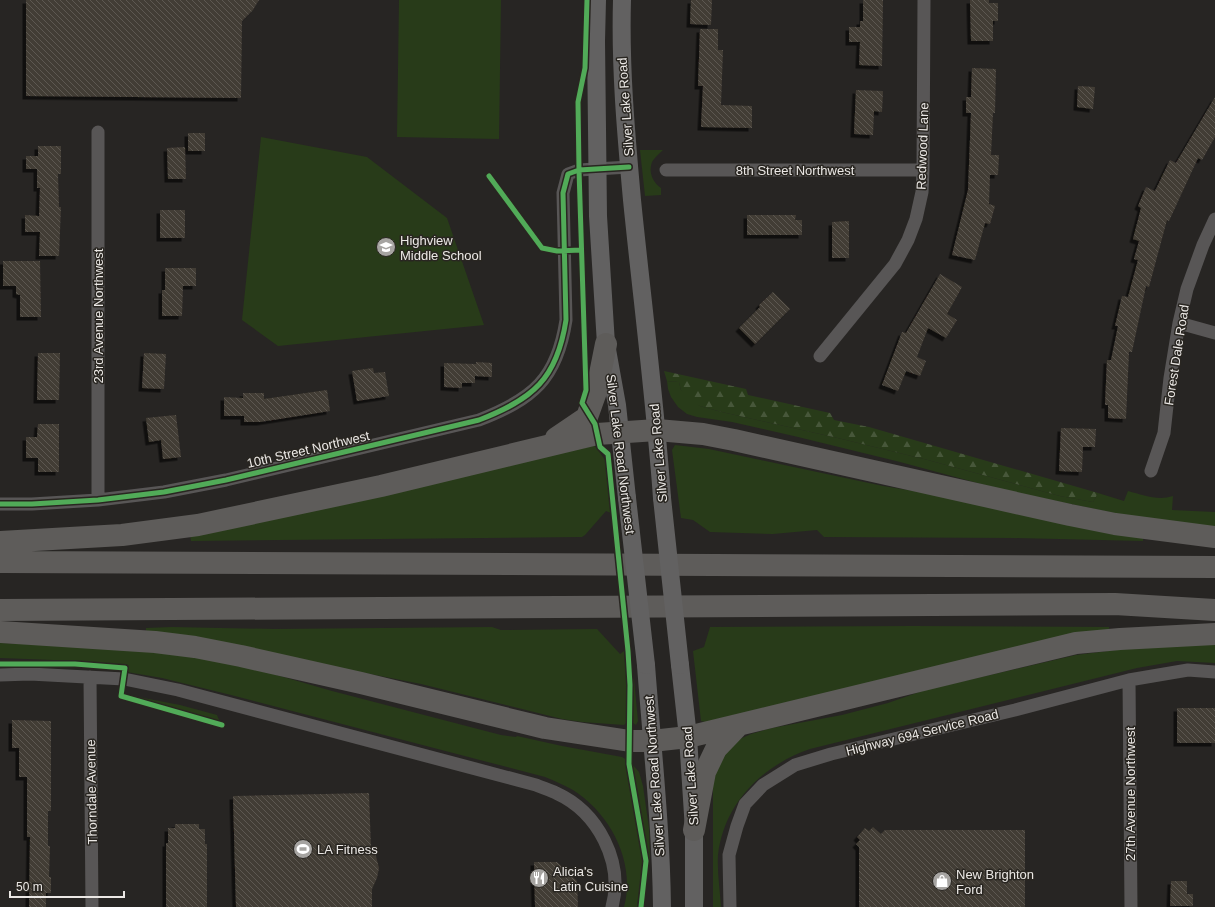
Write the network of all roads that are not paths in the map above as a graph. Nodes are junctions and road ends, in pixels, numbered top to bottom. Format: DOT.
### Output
graph roads {
  1 [pos="597,0"];
  2 [pos="622,0"];
  3 [pos="924,0"];
  4 [pos="98,132"];
  5 [pos="629,167"];
  6 [pos="597,168"];
  7 [pos="666,170"];
  8 [pos="923,170"];
  9 [pos="1215,219"];
  10 [pos="1179,323"];
  11 [pos="1215,333"];
  12 [pos="606,344"];
  13 [pos="820,356"];
  14 [pos="657,430"];
  15 [pos="620,432"];
  16 [pos="541,447"];
  17 [pos="1151,471"];
  18 [pos="98,500"];
  19 [pos="0,504"];
  20 [pos="1215,538"];
  21 [pos="0,542"];
  22 [pos="0,562"];
  23 [pos="1215,567"];
  24 [pos="0,610"];
  25 [pos="1215,610"];
  26 [pos="0,632"];
  27 [pos="1215,634"];
  28 [pos="1215,672"];
  29 [pos="0,674"];
  30 [pos="90,677"];
  31 [pos="1130,680"];
  32 [pos="739,725"];
  33 [pos="688,737"];
  34 [pos="652,741"];
  35 [pos="694,830"];
  36 [pos="92,907"];
  37 [pos="612,907"];
  38 [pos="662,907"];
  39 [pos="694,907"];
  40 [pos="730,907"];
  41 [pos="1131,907"];
  1 -- 6 [label="main road, Silver Lake Road Northwest"];
  2 -- 5 [label="main road, Silver Lake Road"];
  3 -- 8 [label="street, Redwood Lane"];
  4 -- 18 [label="street, 23rd Avenue Northwest"];
  5 -- 6 [label="street"];
  5 -- 14 [label="main road, Silver Lake Road"];
  6 -- 12 [label="main road, Silver Lake Road Northwest"];
  6 -- 18 [label="street, 10th Street Northwest"];
  7 -- 8 [label="street, 8th Street Northwest"];
  8 -- 13 [label="street, Redwood Lane"];
  9 -- 10 [label="street, Forest Dale Road"];
  10 -- 11 [label="street"];
  10 -- 17 [label="street, Forest Dale Road"];
  12 -- 15 [label="main road, Silver Lake Road Northwest"];
  12 -- 16 [label="highway"];
  14 -- 15 [label="highway"];
  14 -- 20 [label="highway"];
  14 -- 33 [label="main road, Silver Lake Road, bridge"];
  15 -- 16 [label="highway"];
  15 -- 34 [label="main road, Silver Lake Road Northwest, bridge"];
  16 -- 21 [label="highway"];
  18 -- 19 [label="street, 10th Street Northwest"];
  22 -- 23 [label="highway"];
  24 -- 25 [label="highway"];
  26 -- 34 [label="highway"];
  27 -- 32 [label="highway"];
  28 -- 31 [label="street, Highway 694 Service Road"];
  29 -- 30 [label="street"];
  30 -- 36 [label="street, Thorndale Avenue"];
  30 -- 37 [label="street"];
  31 -- 40 [label="street, Highway 694 Service Road"];
  31 -- 41 [label="street, 27th Avenue Northwest"];
  32 -- 33 [label="highway"];
  32 -- 35 [label="highway"];
  33 -- 34 [label="highway"];
  33 -- 35 [label="main road, Silver Lake Road"];
  34 -- 38 [label="main road, Silver Lake Road Northwest"];
  35 -- 39 [label="main road, Silver Lake Road"];
}
